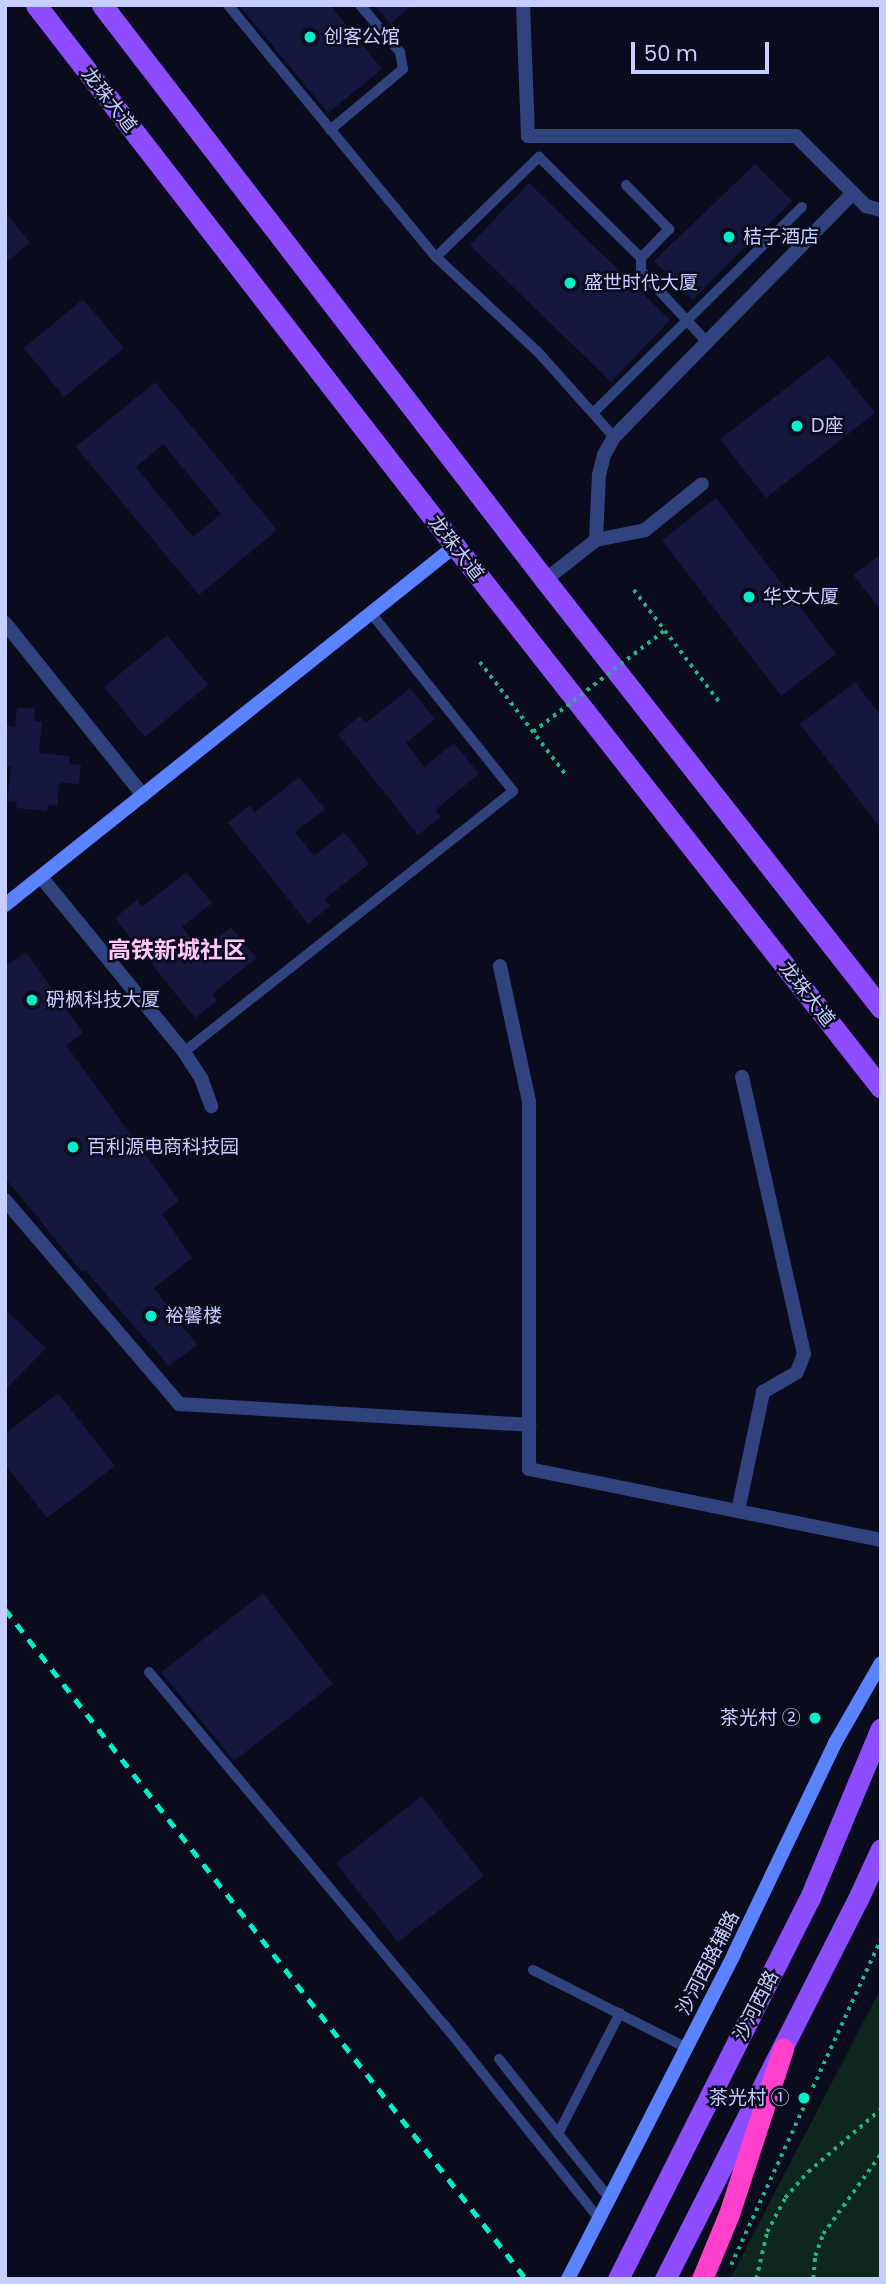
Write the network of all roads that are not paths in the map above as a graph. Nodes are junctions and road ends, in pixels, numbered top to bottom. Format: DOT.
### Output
graph roads {
  1 [pos="36,5"];
  2 [pos="102,5"];
  3 [pos="228,5"];
  4 [pos="360,5"];
  5 [pos="523,5"];
  6 [pos="330,130"];
  7 [pos="626,185"];
  8 [pos="852,194"];
  9 [pos="802,207"];
  10 [pos="881,210"];
  11 [pos="436,257"];
  12 [pos="641,258"];
  13 [pos="686,320"];
  14 [pos="706,342"];
  15 [pos="594,412"];
  16 [pos="614,436"];
  17 [pos="702,484"];
  18 [pos="596,540"];
  19 [pos="454,546"];
  20 [pos="545,580"];
  21 [pos="371,613"];
  22 [pos="5,622"];
  23 [pos="144,795"];
  24 [pos="41,877"];
  25 [pos="5,905"];
  26 [pos="500,965"];
  27 [pos="881,1008"];
  28 [pos="184,1052"];
  29 [pos="742,1077"];
  30 [pos="881,1088"];
  31 [pos="211,1106"];
  32 [pos="5,1200"];
  33 [pos="529,1425"];
  34 [pos="738,1511"];
  35 [pos="881,1540"];
  36 [pos="881,1664"];
  37 [pos="149,1672"];
  38 [pos="881,1728"];
  39 [pos="881,1849"];
  40 [pos="533,1970"];
  41 [pos="620,2013"];
  42 [pos="687,2048"];
  43 [pos="783,2049"];
  44 [pos="499,2059"];
  45 [pos="558,2134"];
  46 [pos="610,2199"];
  47 [pos="599,2219"];
  48 [pos="568,2279"];
  49 [pos="618,2279"];
  50 [pos="665,2279"];
  51 [pos="702,2279"];
  1 -- 19 [label="main road, 龙珠大道"];
  2 -- 20 [label="main road"];
  3 -- 6 [label="lane"];
  4 -- 6 [label="lane"];
  5 -- 8 [label="street"];
  6 -- 11 [label="lane"];
  7 -- 12 [label="lane"];
  8 -- 10 [label="street"];
  8 -- 14 [label="street"];
  9 -- 13 [label="lane"];
  11 -- 12 [label="lane"];
  11 -- 15 [label="lane"];
  12 -- 13 [label="lane"];
  13 -- 14 [label="lane"];
  13 -- 15 [label="lane"];
  14 -- 16 [label="street"];
  15 -- 16 [label="lane"];
  16 -- 18 [label="street"];
  17 -- 18 [label="street"];
  18 -- 20 [label="street"];
  19 -- 21 [label="main road"];
  19 -- 30 [label="main road, 龙珠大道"];
  20 -- 27 [label="main road"];
  21 -- 23 [label="main road"];
  21 -- 28 [label="lane"];
  22 -- 23 [label="street"];
  23 -- 24 [label="main road"];
  24 -- 25 [label="main road"];
  24 -- 28 [label="street"];
  26 -- 33 [label="street"];
  28 -- 31 [label="street"];
  29 -- 34 [label="street"];
  32 -- 33 [label="street"];
  33 -- 34 [label="street"];
  34 -- 35 [label="street"];
  36 -- 42 [label="main road, 沙河西路辅路"];
  37 -- 47 [label="lane"];
  38 -- 49 [label="main road, 沙河西路"];
  39 -- 43 [label="main road"];
  40 -- 41 [label="lane"];
  41 -- 42 [label="lane"];
  41 -- 45 [label="lane"];
  42 -- 46 [label="main road, 沙河西路辅路"];
  43 -- 50 [label="main road"];
  43 -- 51 [label="highway"];
  44 -- 45 [label="lane"];
  45 -- 46 [label="lane"];
  46 -- 47 [label="main road, 沙河西路辅路"];
  47 -- 48 [label="main road, 沙河西路辅路"];
}
